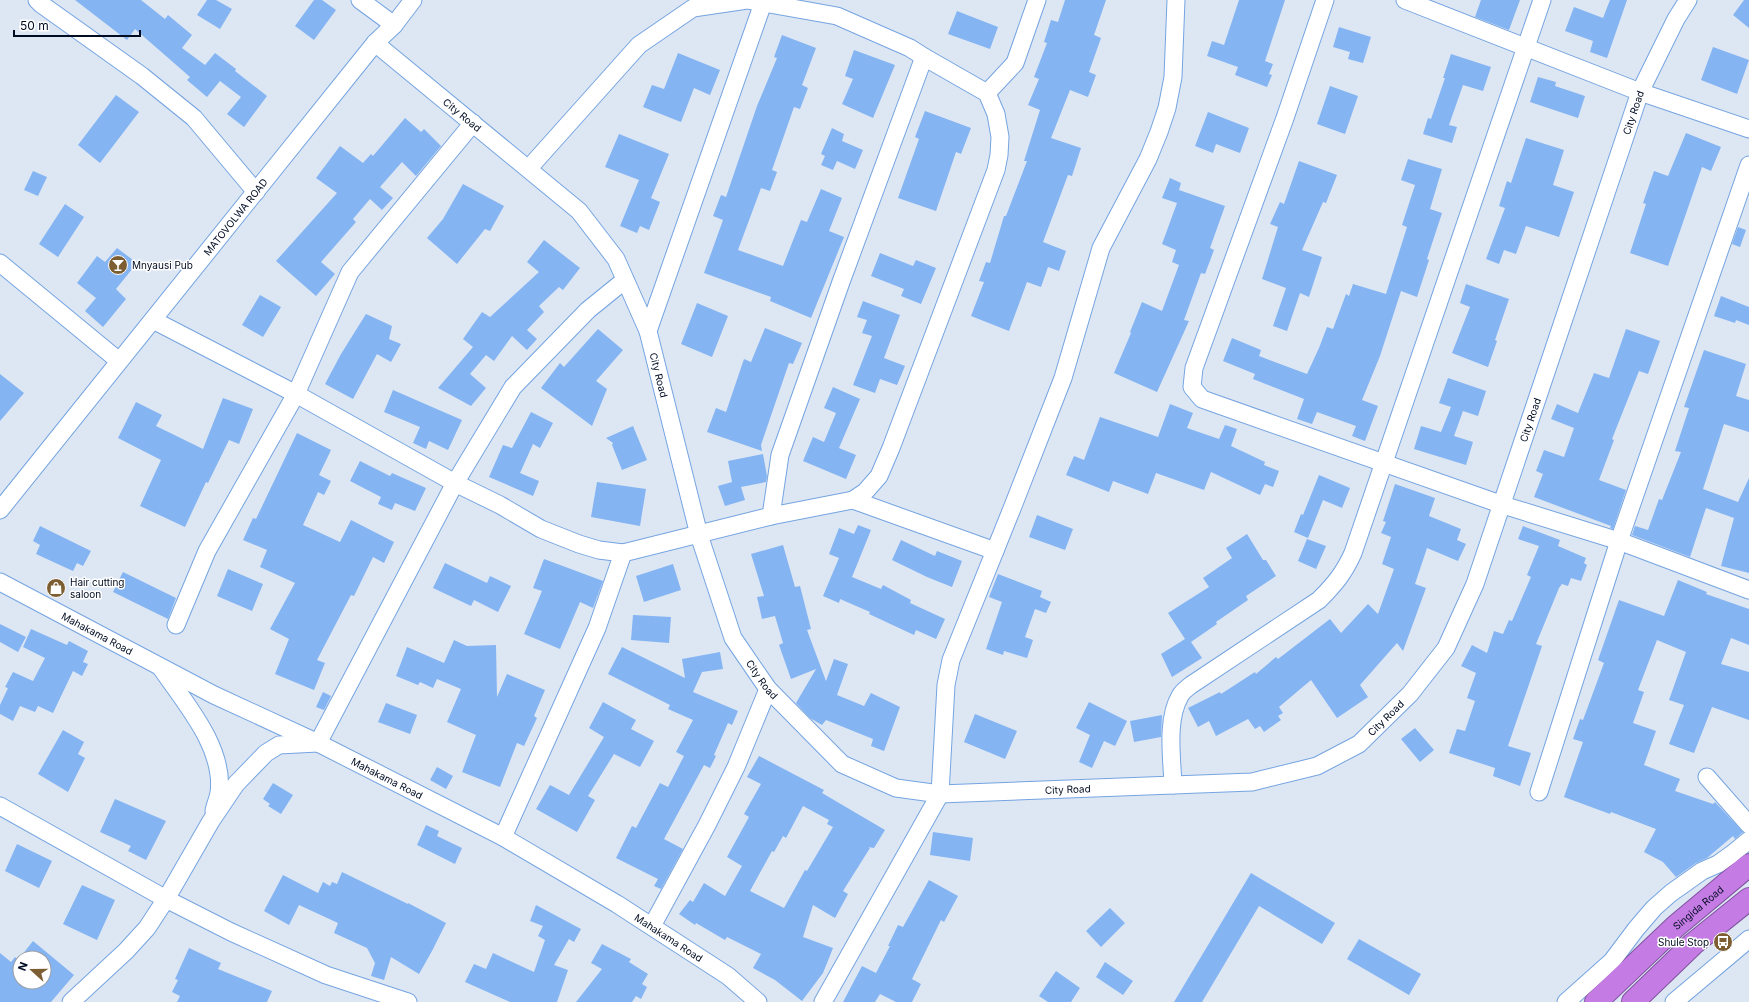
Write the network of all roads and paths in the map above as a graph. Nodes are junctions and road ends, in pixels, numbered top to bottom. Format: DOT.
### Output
graph roads {
  1 [pos="37,0"];
  2 [pos="360,0"];
  3 [pos="413,0"];
  4 [pos="1037,0"];
  5 [pos="1176,0"];
  6 [pos="1325,0"];
  7 [pos="1405,0"];
  8 [pos="1542,0"];
  9 [pos="1688,0"];
  10 [pos="763,3"];
  11 [pos="817,6"];
  12 [pos="394,25"];
  13 [pos="374,43"];
  14 [pos="1526,48"];
  15 [pos="924,57"];
  16 [pos="1640,92"];
  17 [pos="987,93"];
  18 [pos="473,123"];
  19 [pos="1749,129"];
  20 [pos="1749,165"];
  21 [pos="529,168"];
  22 [pos="256,192"];
  23 [pos="0,263"];
  24 [pos="625,280"];
  25 [pos="153,320"];
  26 [pos="648,330"];
  27 [pos="119,361"];
  28 [pos="296,394"];
  29 [pos="1383,463"];
  30 [pos="455,483"];
  31 [pos="853,500"];
  32 [pos="1502,506"];
  33 [pos="0,510"];
  34 [pos="771,516"];
  35 [pos="699,535"];
  36 [pos="1619,541"];
  37 [pos="995,552"];
  38 [pos="623,553"];
  39 [pos="0,582"];
  40 [pos="1749,590"];
  41 [pos="176,625"];
  42 [pos="159,666"];
  43 [pos="768,690"];
  44 [pos="318,743"];
  45 [pos="1706,777"];
  46 [pos="1173,784"];
  47 [pos="1539,792"];
  48 [pos="940,794"];
  49 [pos="0,806"];
  50 [pos="211,821"];
  51 [pos="1749,826"];
  52 [pos="503,837"];
  53 [pos="1749,840"];
  54 [pos="1749,865"];
  55 [pos="166,899"];
  56 [pos="1749,899"];
  57 [pos="652,926"];
  58 [pos="1749,939"];
  59 [pos="71,1002"];
  60 [pos="408,1002"];
  61 [pos="758,1002"];
  62 [pos="823,1002"];
  63 [pos="1566,1002"];
  64 [pos="1596,1002"];
  65 [pos="1633,1002"];
  66 [pos="1674,1002"];
  1 -- 22 [label="street"];
  2 -- 12 [label="street"];
  3 -- 12 [label="street, MATOVOLWA ROAD"];
  4 -- 17 [label="street"];
  5 -- 37 [label="street"];
  6 -- 29 [label="street"];
  7 -- 14 [label="street"];
  8 -- 14 [label="street"];
  9 -- 16 [label="street, City Road"];
  10 -- 11 [label="street"];
  10 -- 21 [label="street"];
  10 -- 26 [label="street"];
  11 -- 15 [label="street"];
  12 -- 13 [label="street, MATOVOLWA ROAD"];
  13 -- 18 [label="street, City Road"];
  13 -- 22 [label="street, MATOVOLWA ROAD"];
  14 -- 16 [label="street"];
  14 -- 29 [label="street"];
  15 -- 17 [label="street"];
  15 -- 34 [label="street"];
  16 -- 19 [label="street"];
  16 -- 32 [label="street, City Road"];
  17 -- 31 [label="street"];
  18 -- 21 [label="street, City Road"];
  18 -- 28 [label="street"];
  20 -- 36 [label="street"];
  21 -- 24 [label="street, City Road"];
  22 -- 25 [label="street, MATOVOLWA ROAD"];
  23 -- 27 [label="street"];
  24 -- 26 [label="street, City Road"];
  24 -- 30 [label="street"];
  25 -- 27 [label="street, MATOVOLWA ROAD"];
  25 -- 28 [label="street"];
  26 -- 35 [label="street, City Road"];
  27 -- 33 [label="street, MATOVOLWA ROAD"];
  28 -- 30 [label="street"];
  28 -- 41 [label="street"];
  29 -- 32 [label="street"];
  29 -- 46 [label="street"];
  30 -- 38 [label="street"];
  30 -- 44 [label="street"];
  31 -- 34 [label="street"];
  31 -- 37 [label="street"];
  32 -- 36 [label="street"];
  32 -- 46 [label="street, City Road"];
  34 -- 35 [label="street"];
  35 -- 38 [label="street"];
  35 -- 43 [label="street, City Road"];
  36 -- 40 [label="street"];
  36 -- 47 [label="street"];
  37 -- 48 [label="street"];
  38 -- 52 [label="street"];
  39 -- 42 [label="street, Mahakama Road"];
  42 -- 44 [label="street, Mahakama Road"];
  42 -- 50 [label="street"];
  43 -- 48 [label="street, City Road"];
  43 -- 57 [label="street"];
  44 -- 50 [label="street"];
  44 -- 52 [label="street, Mahakama Road"];
  45 -- 51 [label="street"];
  46 -- 48 [label="street, City Road"];
  48 -- 62 [label="street"];
  49 -- 55 [label="street"];
  50 -- 55 [label="street"];
  52 -- 57 [label="street, Mahakama Road"];
  53 -- 63 [label="street"];
  54 -- 64 [label="highway, Singida Road"];
  55 -- 59 [label="street"];
  55 -- 60 [label="street"];
  56 -- 65 [label="highway"];
  57 -- 61 [label="street, Mahakama Road"];
  58 -- 66 [label="street"];
}
